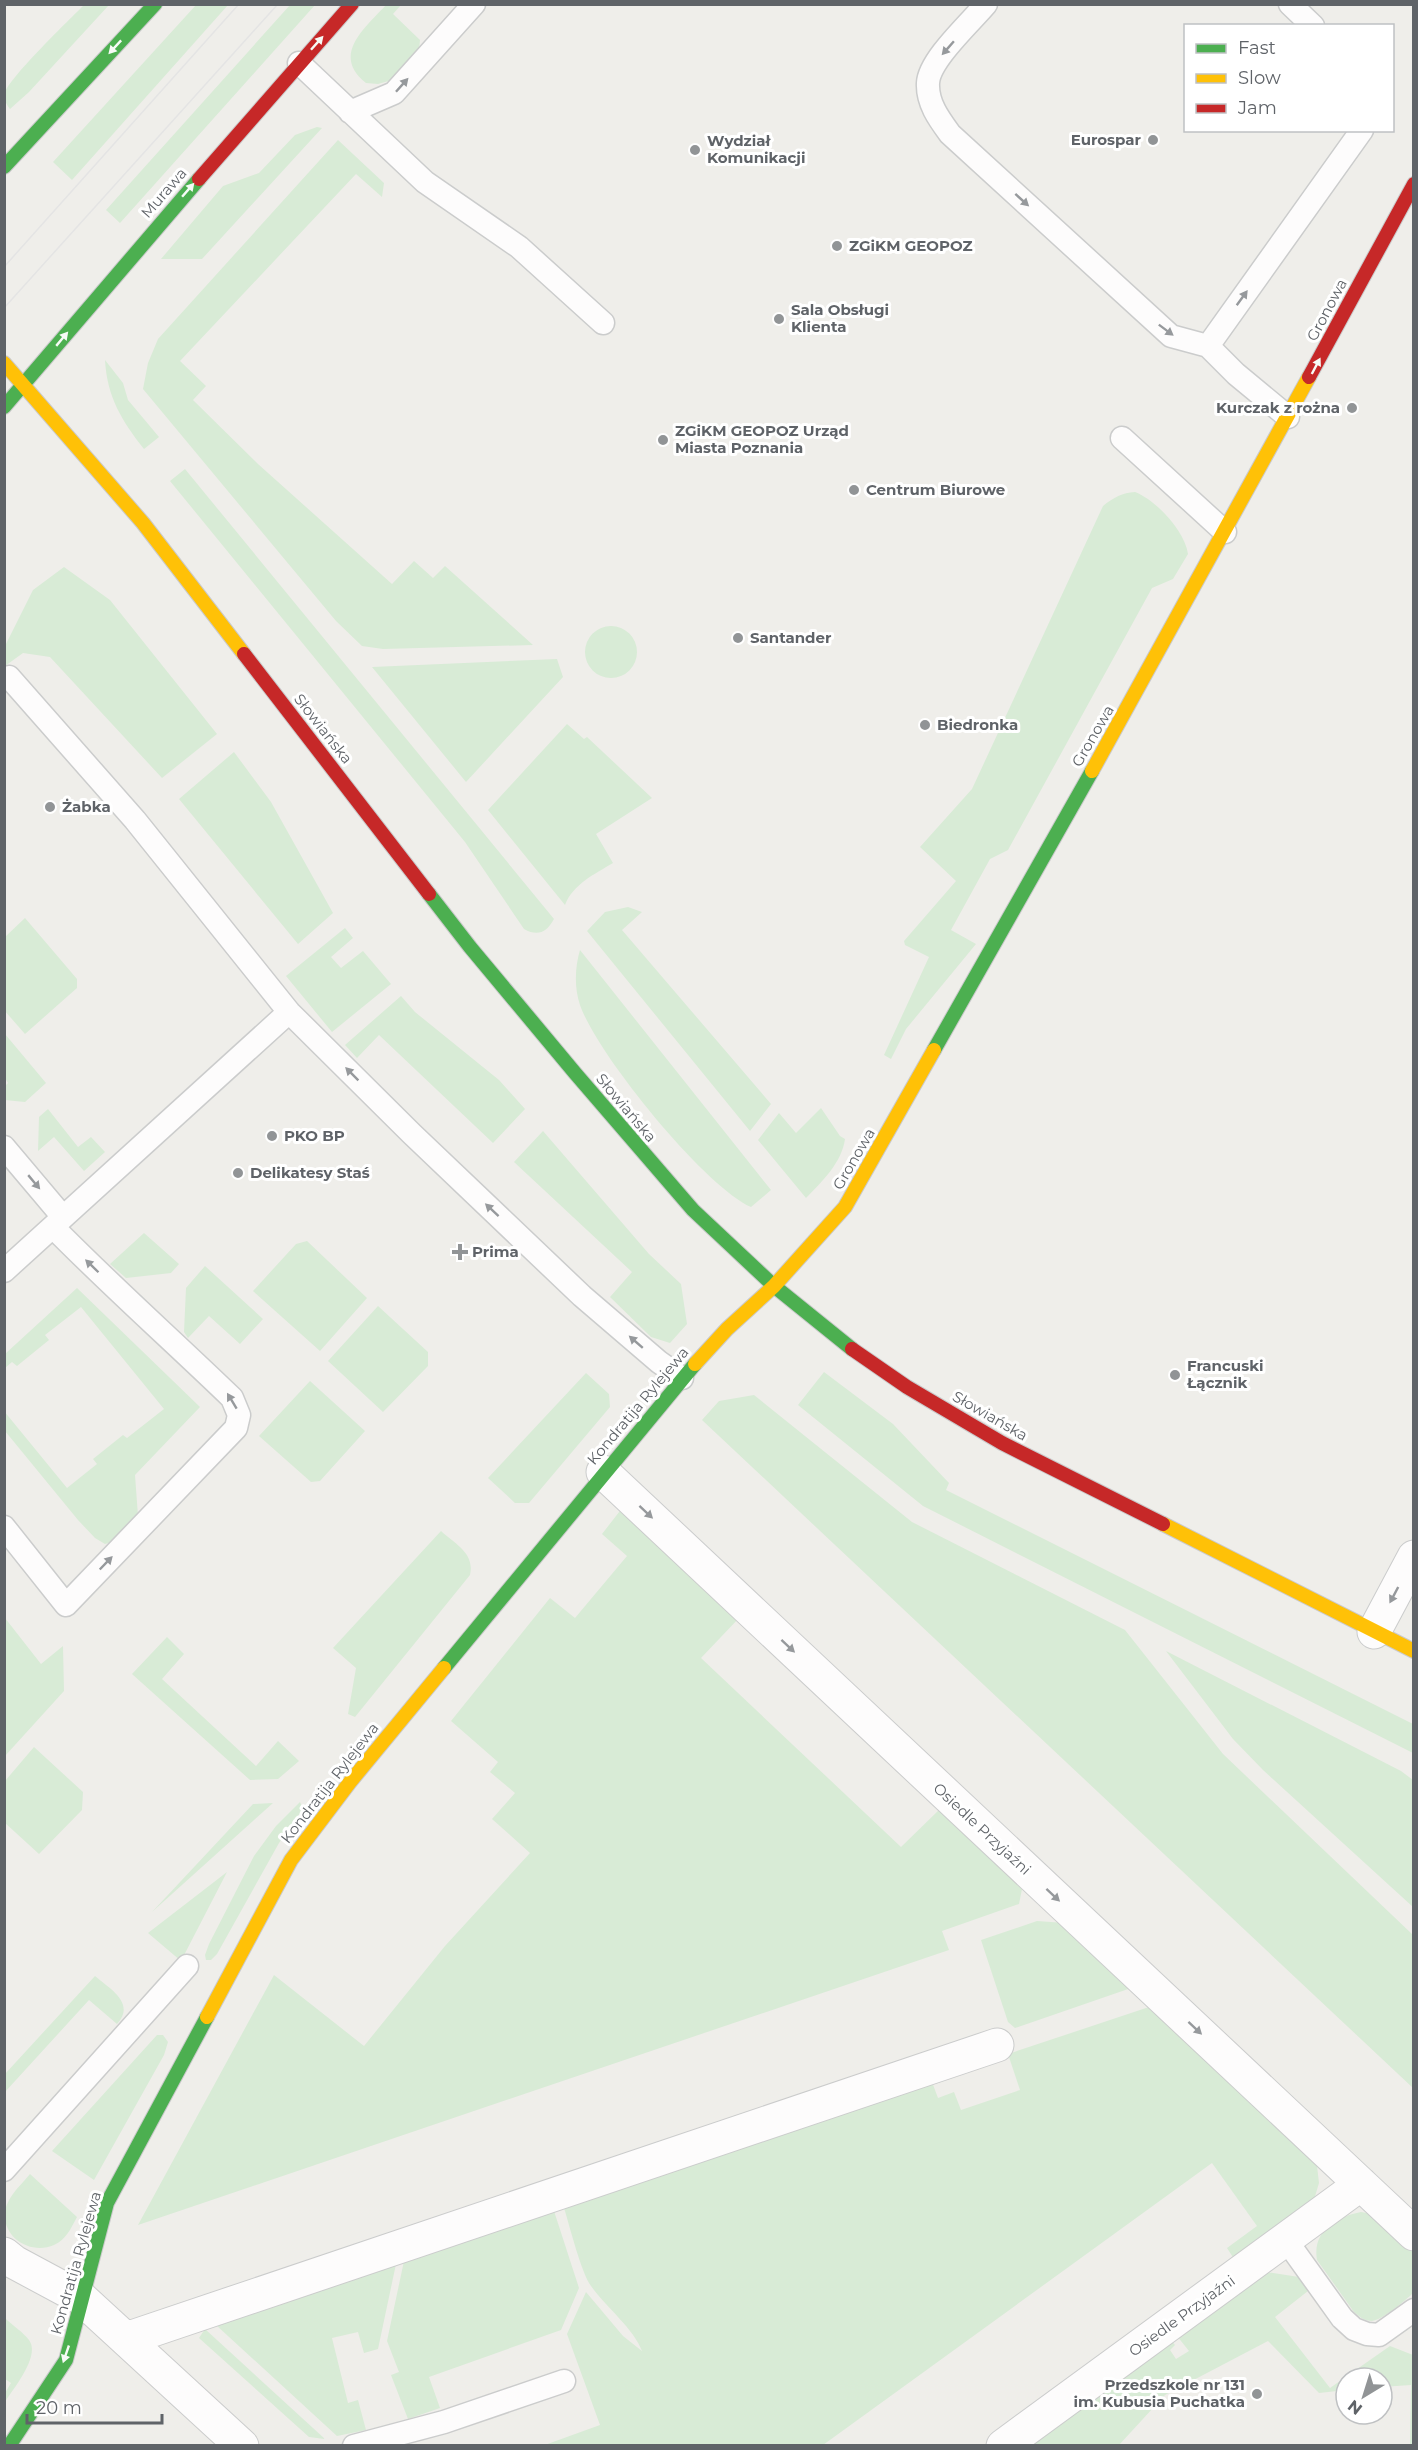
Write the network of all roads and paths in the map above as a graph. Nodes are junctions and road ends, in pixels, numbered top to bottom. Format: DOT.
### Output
graph roads {
  1 [pos="155,4"];
  2 [pos="352,4"];
  3 [pos="474,4"];
  4 [pos="986,4"];
  5 [pos="1290,4"];
  6 [pos="1311,24"];
  7 [pos="299,63"];
  8 [pos="350,112"];
  9 [pos="1361,132"];
  10 [pos="4,167"];
  11 [pos="1413,184"];
  12 [pos="603,323"];
  13 [pos="1208,346"];
  14 [pos="4,363"];
  15 [pos="24,383"];
  16 [pos="4,407"];
  17 [pos="1288,417"];
  18 [pos="1122,438"];
  19 [pos="1225,532"];
  20 [pos="9,677"];
  21 [pos="289,1012"];
  22 [pos="4,1147"];
  23 [pos="58,1222"];
  24 [pos="4,1271"];
  25 [pos="774,1286"];
  26 [pos="682,1378"];
  27 [pos="603,1472"];
  28 [pos="4,1527"];
  29 [pos="1413,1557"];
  30 [pos="1374,1632"];
  31 [pos="1413,1651"];
  32 [pos="187,1966"];
  33 [pos="997,2044"];
  34 [pos="4,2170"];
  35 [pos="1361,2184"];
  36 [pos="1413,2234"];
  37 [pos="1286,2240"];
  38 [pos="4,2254"];
  39 [pos="81,2298"];
  40 [pos="1413,2310"];
  41 [pos="126,2339"];
  42 [pos="564,2382"];
  43 [pos="9,2445"];
  44 [pos="242,2445"];
  45 [pos="354,2445"];
  46 [pos="1003,2445"];
  1 -- 10 [label="street, one-way"];
  7 -- 2 [label="street, Murawa, one-way"];
  8 -- 3 [label="lane, one-way"];
  4 -- 13 [label="lane, one-way"];
  5 -- 6 [label="lane"];
  7 -- 8 [label="lane"];
  15 -- 7 [label="street, Murawa, one-way"];
  8 -- 12 [label="lane"];
  13 -- 9 [label="lane, one-way"];
  17 -- 11 [label="street, Gronowa, one-way"];
  13 -- 17 [label="lane"];
  14 -- 15 [label="street, Słowiańska"];
  15 -- 16 [label="street, Murawa"];
  15 -- 25 [label="street, Słowiańska"];
  17 -- 19 [label="street, Gronowa"];
  18 -- 19 [label="lane"];
  19 -- 25 [label="street, Gronowa"];
  20 -- 21 [label="lane"];
  21 -- 23 [label="lane"];
  26 -- 21 [label="lane, one-way"];
  22 -- 23 [label="lane, one-way"];
  23 -- 24 [label="lane"];
  28 -- 23 [label="lane, one-way"];
  25 -- 26 [label="street, Kondratija Rylejewa"];
  25 -- 30 [label="street, Słowiańska"];
  26 -- 27 [label="street, Kondratija Rylejewa"];
  27 -- 35 [label="street, Osiedle Przyjaźni, one-way"];
  27 -- 39 [label="street, Kondratija Rylejewa"];
  29 -- 30 [label="street, one-way"];
  30 -- 31 [label="street, Słowiańska"];
  32 -- 34 [label="lane"];
  33 -- 41 [label="street"];
  35 -- 36 [label="street, Osiedle Przyjaźni"];
  35 -- 37 [label="street, Osiedle Przyjaźni"];
  37 -- 40 [label="lane"];
  37 -- 46 [label="street, Osiedle Przyjaźni"];
  38 -- 39 [label="street"];
  39 -- 41 [label="street"];
  39 -- 43 [label="street, Kondratija Rylejewa, one-way"];
  41 -- 44 [label="street"];
  42 -- 45 [label="lane"];
}
